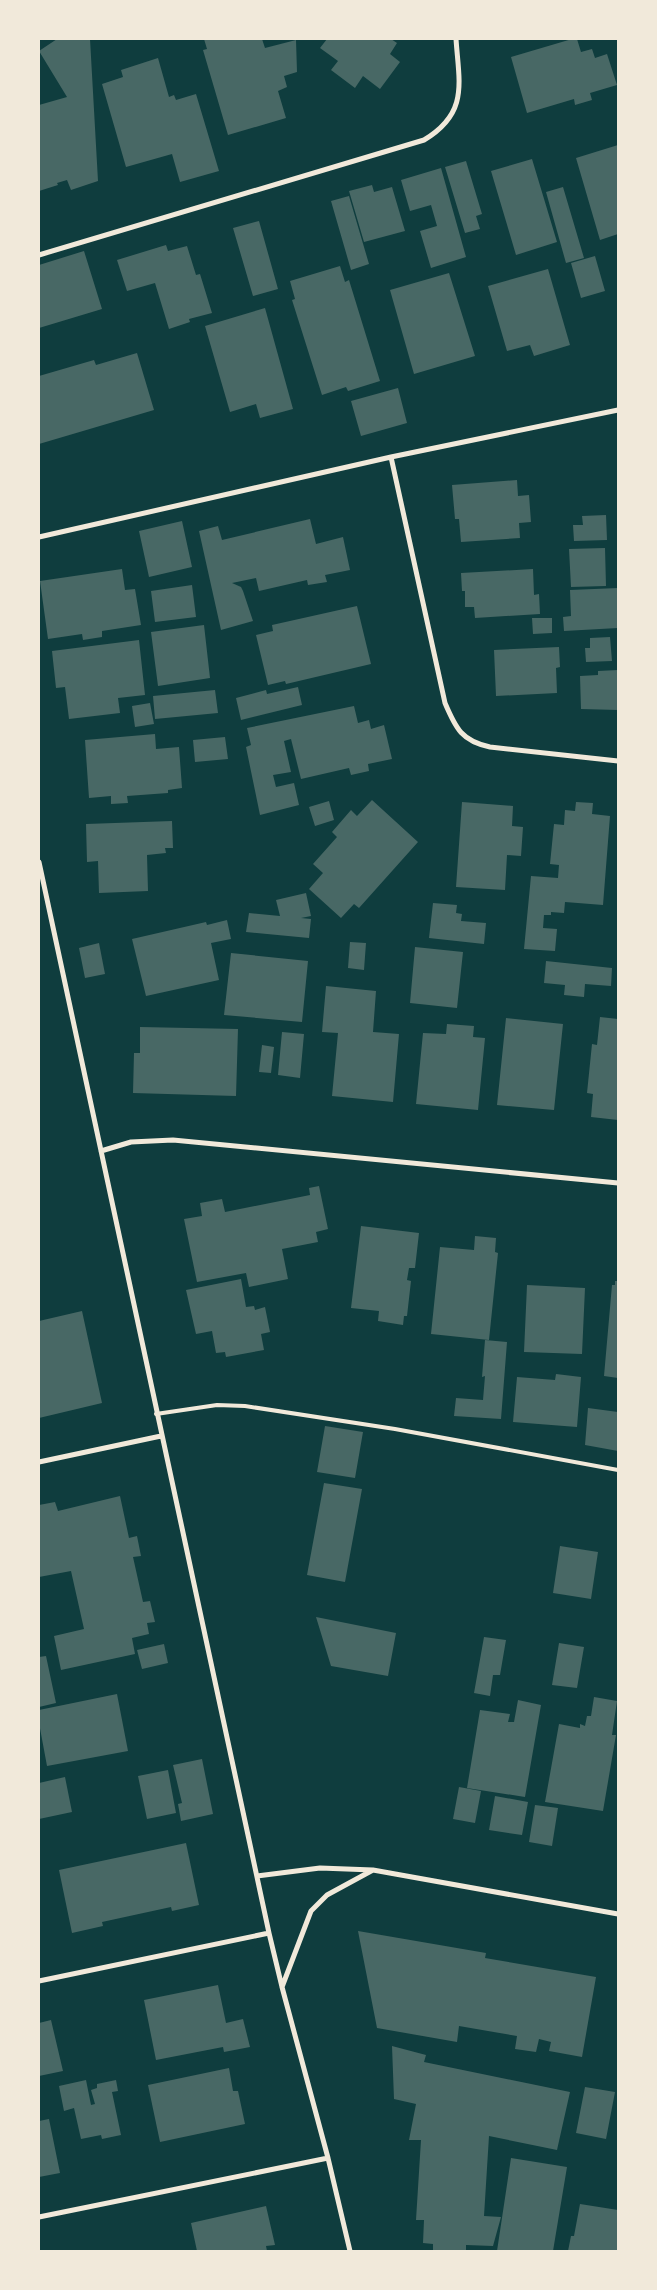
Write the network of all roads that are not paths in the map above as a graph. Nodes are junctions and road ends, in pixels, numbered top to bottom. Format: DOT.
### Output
graph roads {
  1 [pos="456,39"];
  2 [pos="39,255"];
  3 [pos="618,410"];
  4 [pos="391,457"];
  5 [pos="39,537"];
  6 [pos="618,761"];
  7 [pos="39,862"];
  8 [pos="101,1151"];
  9 [pos="618,1184"];
  10 [pos="156,1414"];
  11 [pos="161,1436"];
  12 [pos="39,1462"];
  13 [pos="618,1470"];
  14 [pos="373,1870"];
  15 [pos="257,1876"];
  16 [pos="618,1914"];
  17 [pos="269,1933"];
  18 [pos="39,1980"];
  19 [pos="282,1987"];
  20 [pos="328,2158"];
  21 [pos="39,2217"];
  22 [pos="350,2251"];
  1 -- 2 [label="street"];
  3 -- 4 [label="street"];
  4 -- 5 [label="street"];
  4 -- 6 [label="street"];
  7 -- 8 [label="street"];
  8 -- 9 [label="street"];
  8 -- 10 [label="street"];
  10 -- 11 [label="street"];
  10 -- 13 [label="lane"];
  11 -- 12 [label="street"];
  11 -- 15 [label="street"];
  14 -- 15 [label="street"];
  14 -- 16 [label="street"];
  14 -- 19 [label="street"];
  15 -- 17 [label="street"];
  17 -- 18 [label="street"];
  17 -- 19 [label="street"];
  19 -- 20 [label="street"];
  20 -- 21 [label="street"];
  20 -- 22 [label="street"];
}
